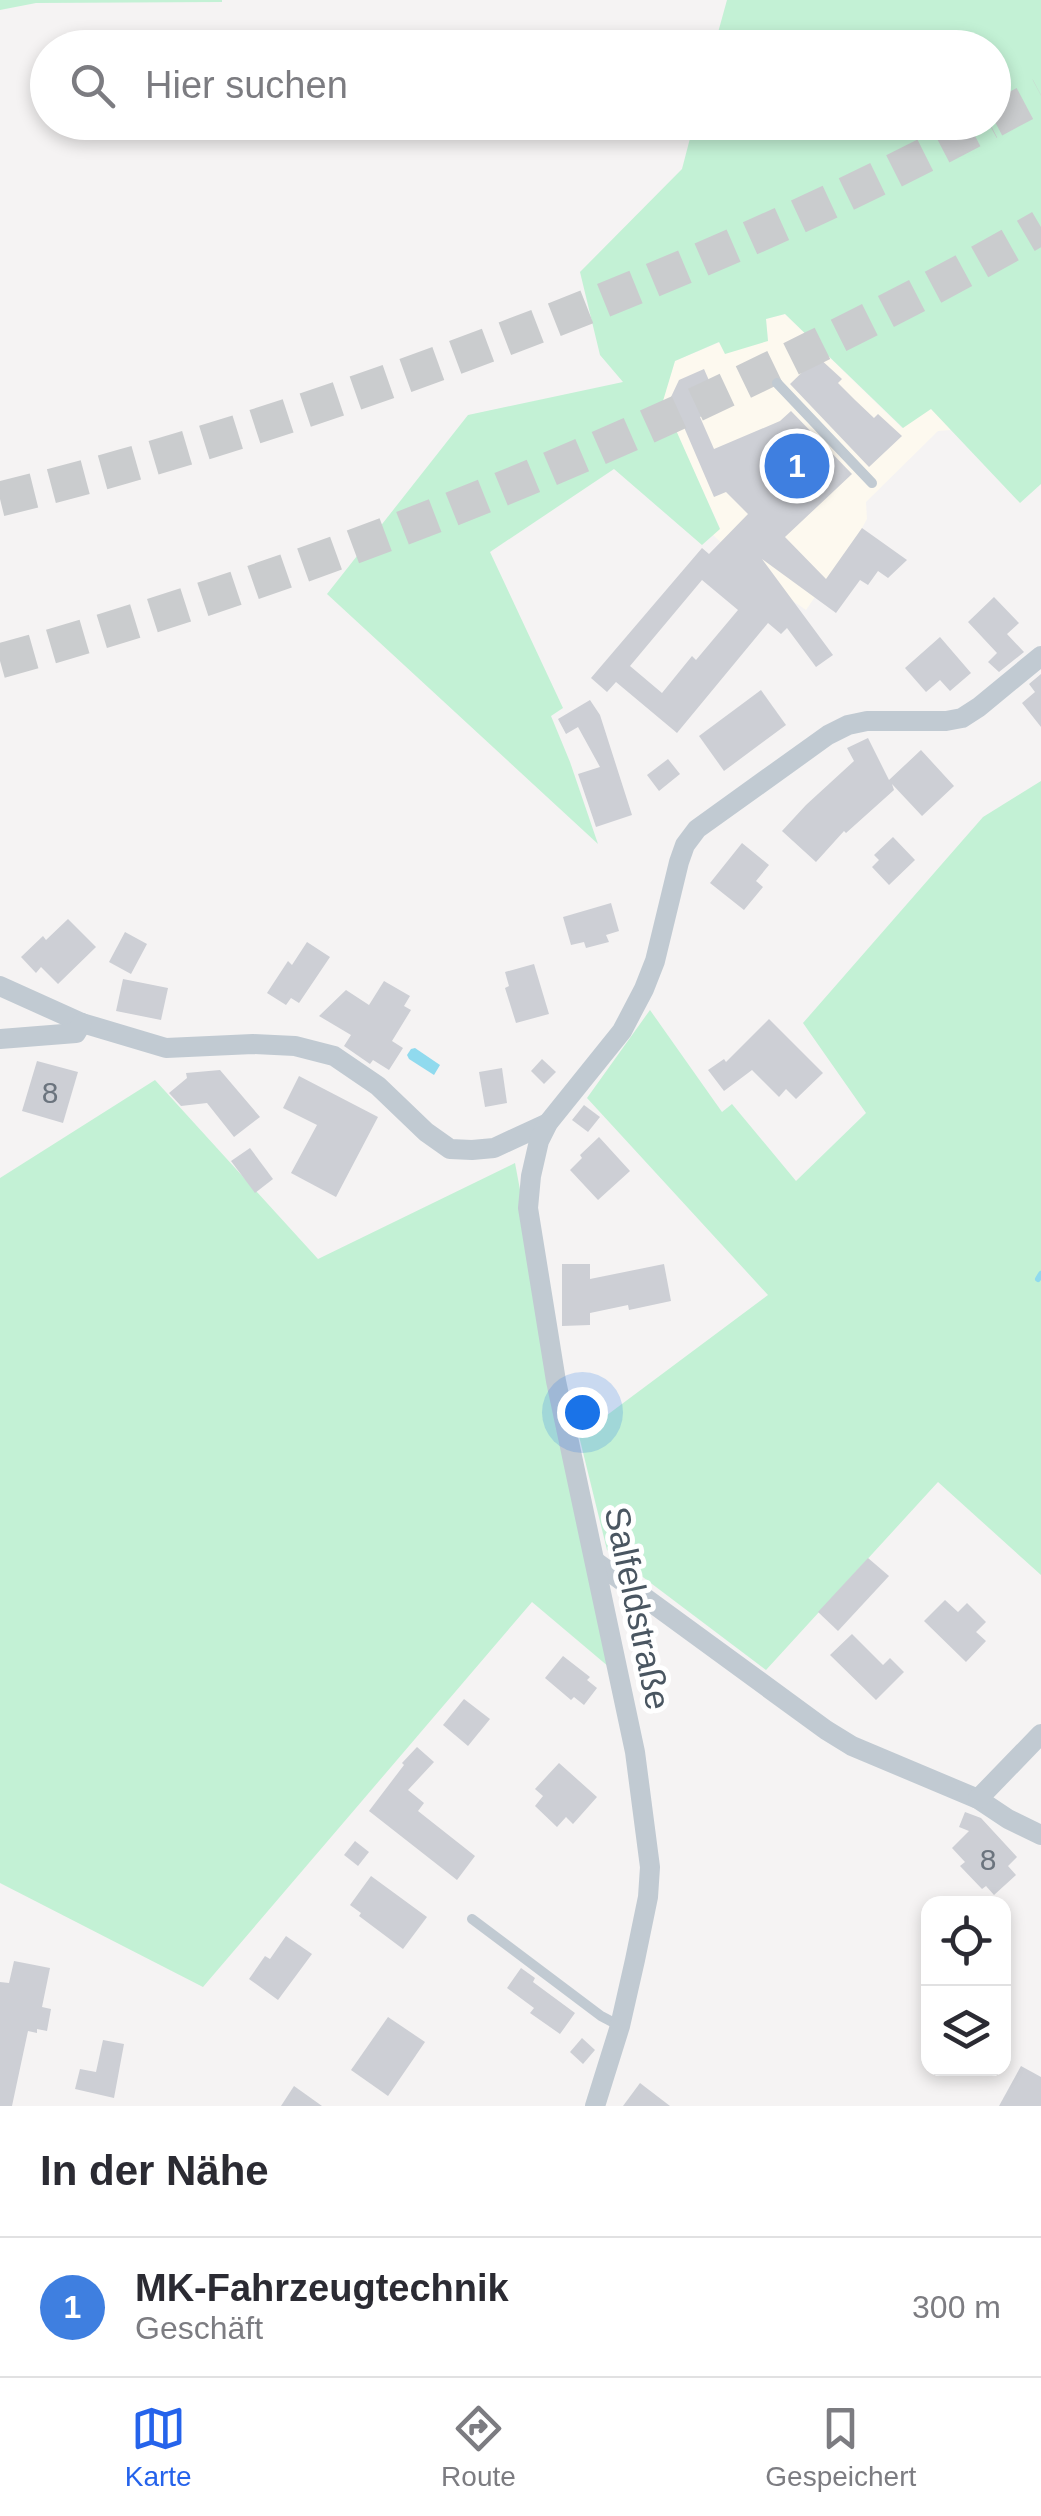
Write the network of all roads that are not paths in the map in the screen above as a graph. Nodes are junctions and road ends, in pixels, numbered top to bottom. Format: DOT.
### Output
graph roads {
  1 [pos="777,384"];
  2 [pos="872,482"];
  3 [pos="1041,656"];
  4 [pos="0,986"];
  5 [pos="82,1023"];
  6 [pos="0,1039"];
  7 [pos="548,1123"];
  8 [pos="596,1562"];
  9 [pos="1041,1734"];
  10 [pos="978,1799"];
  11 [pos="1041,1835"];
  12 [pos="472,1919"];
  13 [pos="620,2026"];
  14 [pos="595,2106"];
  1 -- 2 [label="lane"];
  3 -- 7 [label="street, Salfeldstraße"];
  4 -- 5 [label="street"];
  5 -- 6 [label="street"];
  5 -- 7 [label="street, Salfeldstraße"];
  7 -- 8 [label="street, Salfeldstraße"];
  8 -- 10 [label="street"];
  8 -- 13 [label="street, Salfeldstraße"];
  9 -- 10 [label="street"];
  10 -- 11 [label="street"];
  12 -- 13 [label="lane"];
  13 -- 14 [label="street, Salfeldstraße"];
}
